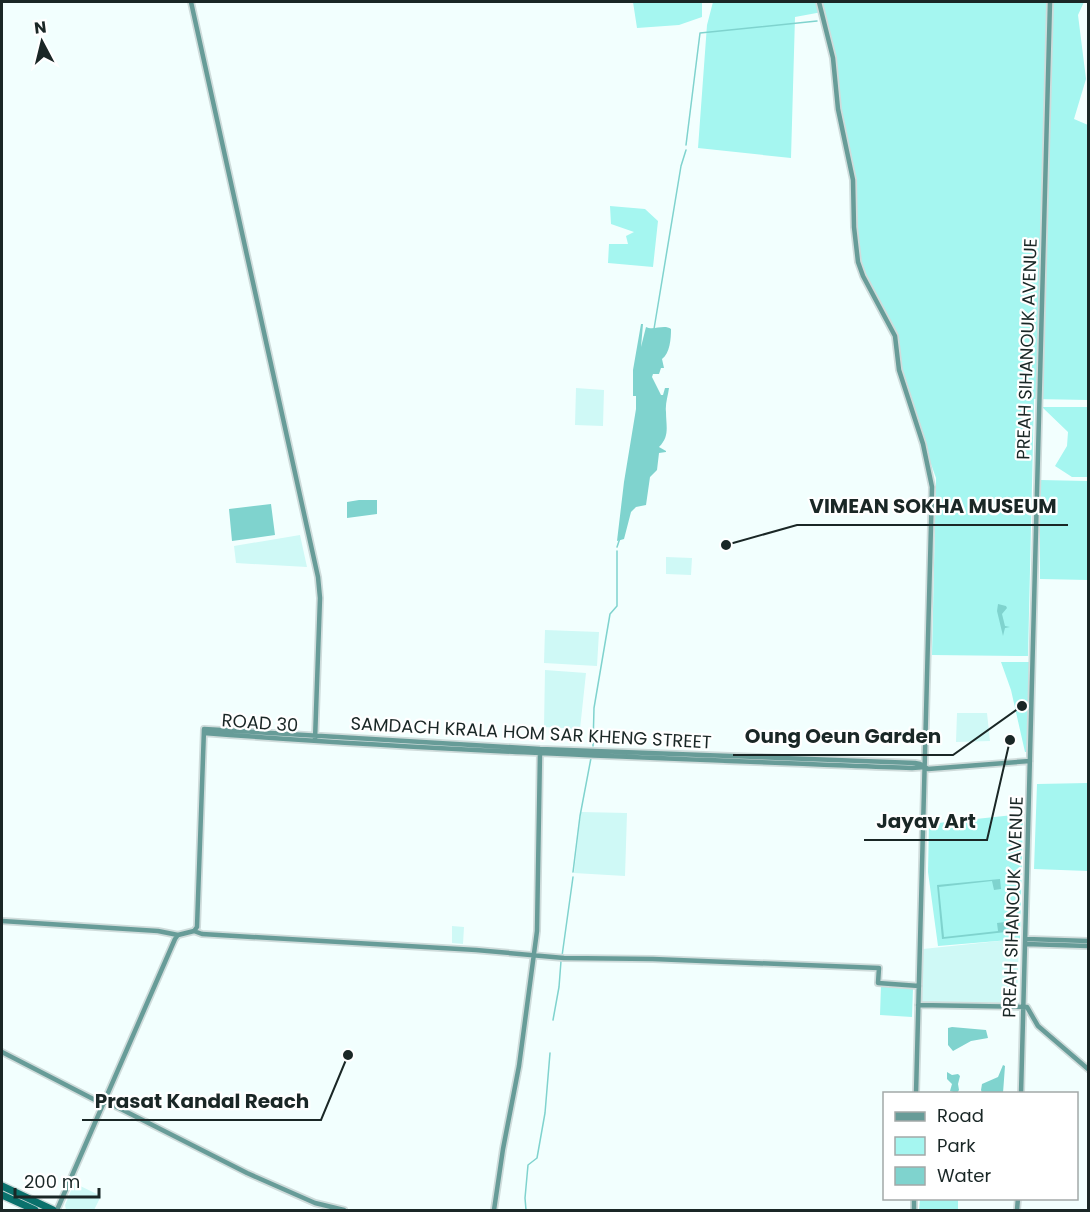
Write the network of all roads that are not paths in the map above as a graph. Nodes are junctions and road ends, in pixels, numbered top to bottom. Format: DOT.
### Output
graph roads {
  1 [pos="191,2"];
  2 [pos="819,2"];
  3 [pos="1050,2"];
  4 [pos="315,738"];
  5 [pos="540,751"];
  6 [pos="1030,761"];
  7 [pos="925,767"];
  8 [pos="2,921"];
  9 [pos="194,932"];
  10 [pos="178,935"];
  11 [pos="1026,941"];
  12 [pos="1089,943"];
  13 [pos="534,955"];
  14 [pos="919,986"];
  15 [pos="918,1005"];
  16 [pos="1023,1006"];
  17 [pos="2,1052"];
  18 [pos="1089,1069"];
  19 [pos="916,1092"];
  20 [pos="1021,1092"];
  21 [pos="105,1103"];
  22 [pos="2,1186"];
  23 [pos="2,1195"];
  24 [pos="35,1210"];
  25 [pos="55,1210"];
  26 [pos="344,1210"];
  27 [pos="494,1210"];
  1 -- 4 [label="street"];
  2 -- 7 [label="street"];
  3 -- 6 [label="street, PREAH SIHANOUK AVENUE"];
  4 -- 5 [label="street, SAMDACH KRALA HOM SAR KHENG STREET"];
  4 -- 9 [label="street, ROAD 30"];
  5 -- 7 [label="street, SAMDACH KRALA HOM SAR KHENG STREET"];
  5 -- 13 [label="street"];
  6 -- 7 [label="street, SAMDACH KRALA HOM SAR KHENG STREET"];
  6 -- 11 [label="street, PREAH SIHANOUK AVENUE"];
  7 -- 14 [label="street"];
  8 -- 10 [label="street"];
  9 -- 10 [label="street"];
  9 -- 13 [label="street"];
  10 -- 21 [label="street"];
  11 -- 12 [label="street"];
  11 -- 16 [label="street, PREAH SIHANOUK AVENUE"];
  13 -- 14 [label="street"];
  13 -- 27 [label="street"];
  14 -- 15 [label="street"];
  15 -- 16 [label="street"];
  15 -- 19 [label="street"];
  16 -- 18 [label="street"];
  16 -- 20 [label="street, PREAH SIHANOUK AVENUE"];
  17 -- 21 [label="street"];
  21 -- 25 [label="street"];
  21 -- 26 [label="street"];
  22 -- 25 [label="highway"];
  23 -- 24 [label="highway"];
}
